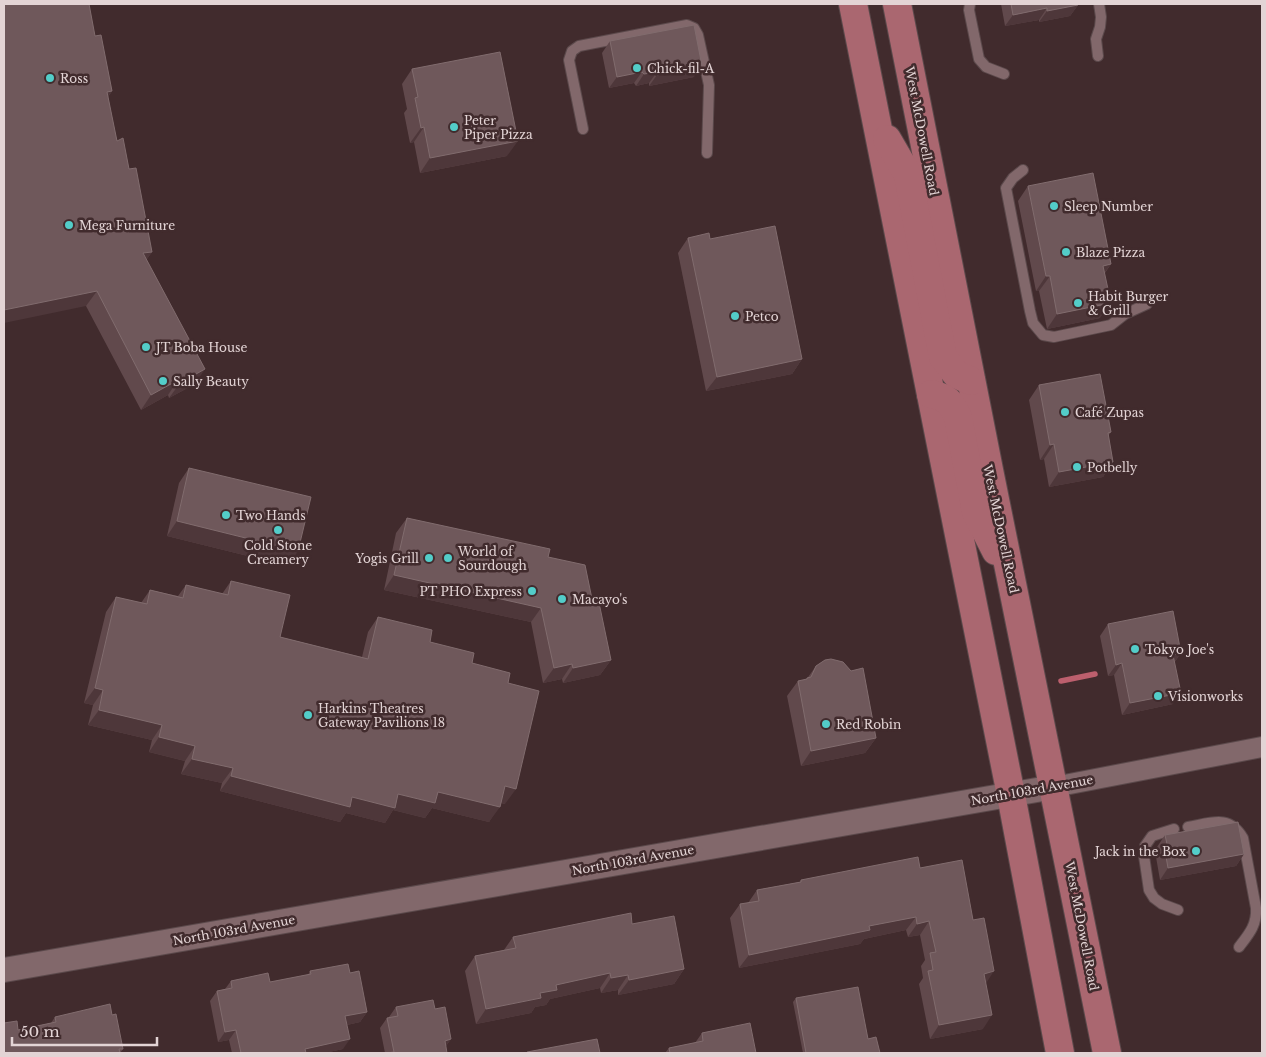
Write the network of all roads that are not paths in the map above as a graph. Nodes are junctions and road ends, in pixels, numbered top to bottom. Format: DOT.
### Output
graph roads {
  1 [pos="853,4"];
  2 [pos="897,4"];
  3 [pos="970,4"];
  4 [pos="1099,4"];
  5 [pos="1098,56"];
  6 [pos="1004,74"];
  7 [pos="876,118"];
  8 [pos="583,129"];
  9 [pos="707,153"];
  10 [pos="1023,170"];
  11 [pos="1147,304"];
  12 [pos="971,381"];
  13 [pos="931,394"];
  14 [pos="1013,587"];
  15 [pos="1262,747"];
  16 [pos="1054,787"];
  17 [pos="1011,795"];
  18 [pos="1188,827"];
  19 [pos="1174,830"];
  20 [pos="1178,910"];
  21 [pos="1239,947"];
  22 [pos="4,970"];
  23 [pos="1060,1053"];
  24 [pos="1107,1053"];
  1 -- 7 [label="main road"];
  2 -- 12 [label="main road, West McDowell Road"];
  3 -- 6 [label="lane"];
  4 -- 5 [label="lane"];
  7 -- 12 [label="main road"];
  7 -- 13 [label="main road"];
  8 -- 9 [label="lane"];
  10 -- 11 [label="lane"];
  12 -- 14 [label="main road, West McDowell Road"];
  13 -- 14 [label="main road"];
  13 -- 17 [label="main road"];
  14 -- 16 [label="main road, West McDowell Road"];
  15 -- 16 [label="street, North 103rd Avenue"];
  16 -- 17 [label="street, North 103rd Avenue"];
  16 -- 24 [label="main road, West McDowell Road"];
  17 -- 22 [label="street, North 103rd Avenue"];
  17 -- 23 [label="main road"];
  18 -- 21 [label="lane"];
  19 -- 20 [label="lane"];
}
